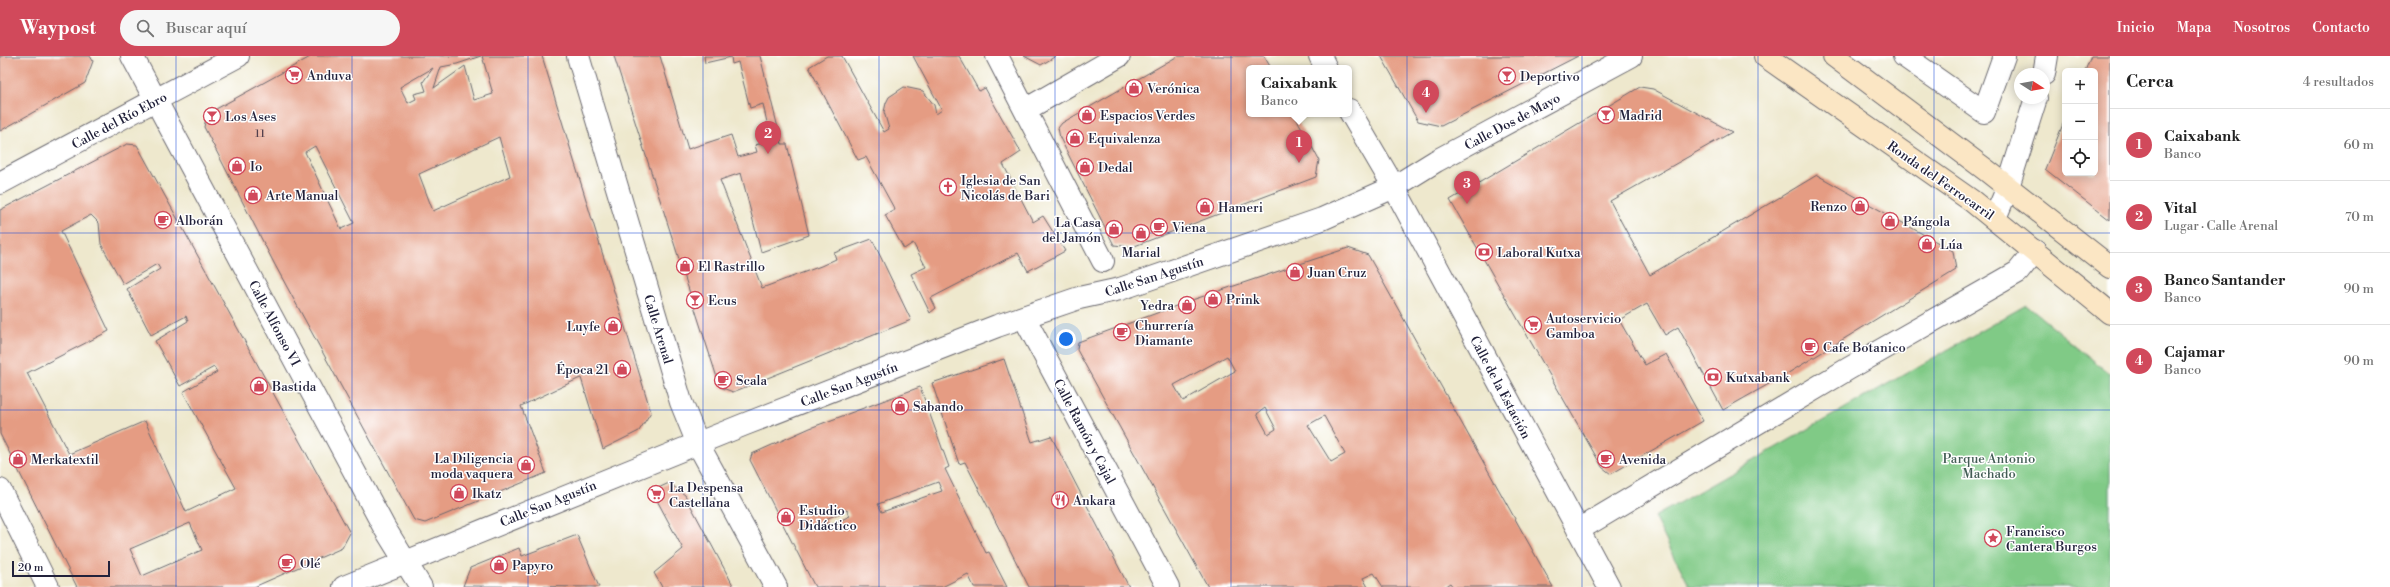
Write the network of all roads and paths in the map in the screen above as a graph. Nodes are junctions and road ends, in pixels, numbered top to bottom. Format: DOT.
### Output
graph roads {
  1 [pos="132,56"];
  2 [pos="238,56"];
  3 [pos="578,56"];
  4 [pos="997,56"];
  5 [pos="1119,56"];
  6 [pos="1320,56"];
  7 [pos="1631,56"];
  8 [pos="1765,56"];
  9 [pos="1834,56"];
  10 [pos="1904,56"];
  11 [pos="2004,56"];
  12 [pos="2047,56"];
  13 [pos="1324,65"];
  14 [pos="2045,68"];
  15 [pos="156,100"];
  16 [pos="2034,104"];
  17 [pos="1025,110"];
  18 [pos="1352,116"];
  19 [pos="0,183"];
  20 [pos="2008,187"];
  21 [pos="1394,188"];
  22 [pos="1362,203"];
  23 [pos="1995,218"];
  24 [pos="2035,251"];
  25 [pos="1103,260"];
  26 [pos="2110,267"];
  27 [pos="2110,313"];
  28 [pos="1024,317"];
  29 [pos="698,444"];
  30 [pos="0,490"];
  31 [pos="1578,530"];
  32 [pos="405,562"];
  33 [pos="48,587"];
  34 [pos="344,587"];
  35 [pos="421,587"];
  36 [pos="776,587"];
  37 [pos="1168,587"];
  38 [pos="1609,587"];
  1 -- 15 [label="street, Calle Alfonso VI"];
  2 -- 15 [label="street, Calle del Río Ebro"];
  3 -- 29 [label="street, Calle Arenal"];
  4 -- 17 [label="street"];
  5 -- 17 [label="street"];
  6 -- 13 [label="street"];
  7 -- 21 [label="street, Calle Dos de Mayo"];
  8 -- 23 [label="main road, Ronda del Ferrocarril"];
  9 -- 20 [label="main road"];
  10 -- 11 [label="street"];
  12 -- 14 [label="street"];
  15 -- 19 [label="street, Calle del Río Ebro"];
  15 -- 32 [label="street, Calle Alfonso VI"];
  16 -- 20 [label="street"];
  17 -- 25 [label="street"];
  18 -- 21 [label="street, Calle de la Estación"];
  20 -- 23 [label="street"];
  20 -- 26 [label="main road"];
  21 -- 22 [label="street, Calle Dos de Mayo"];
  21 -- 31 [label="street, Calle de la Estación"];
  22 -- 28 [label="street, Calle San Agustín"];
  23 -- 24 [label="main road, Ronda del Ferrocarril"];
  24 -- 27 [label="main road, Ronda del Ferrocarril"];
  24 -- 31 [label="street"];
  28 -- 29 [label="street, Calle San Agustín"];
  28 -- 37 [label="street, Calle Ramón y Cajal"];
  29 -- 32 [label="street, Calle San Agustín"];
  29 -- 36 [label="street, Calle Arenal"];
  30 -- 33 [label="street"];
  31 -- 38 [label="street, Calle de la Estación"];
  32 -- 34 [label="street, Calle San Agustín"];
  32 -- 35 [label="street, Calle Alfonso VI"];
}
